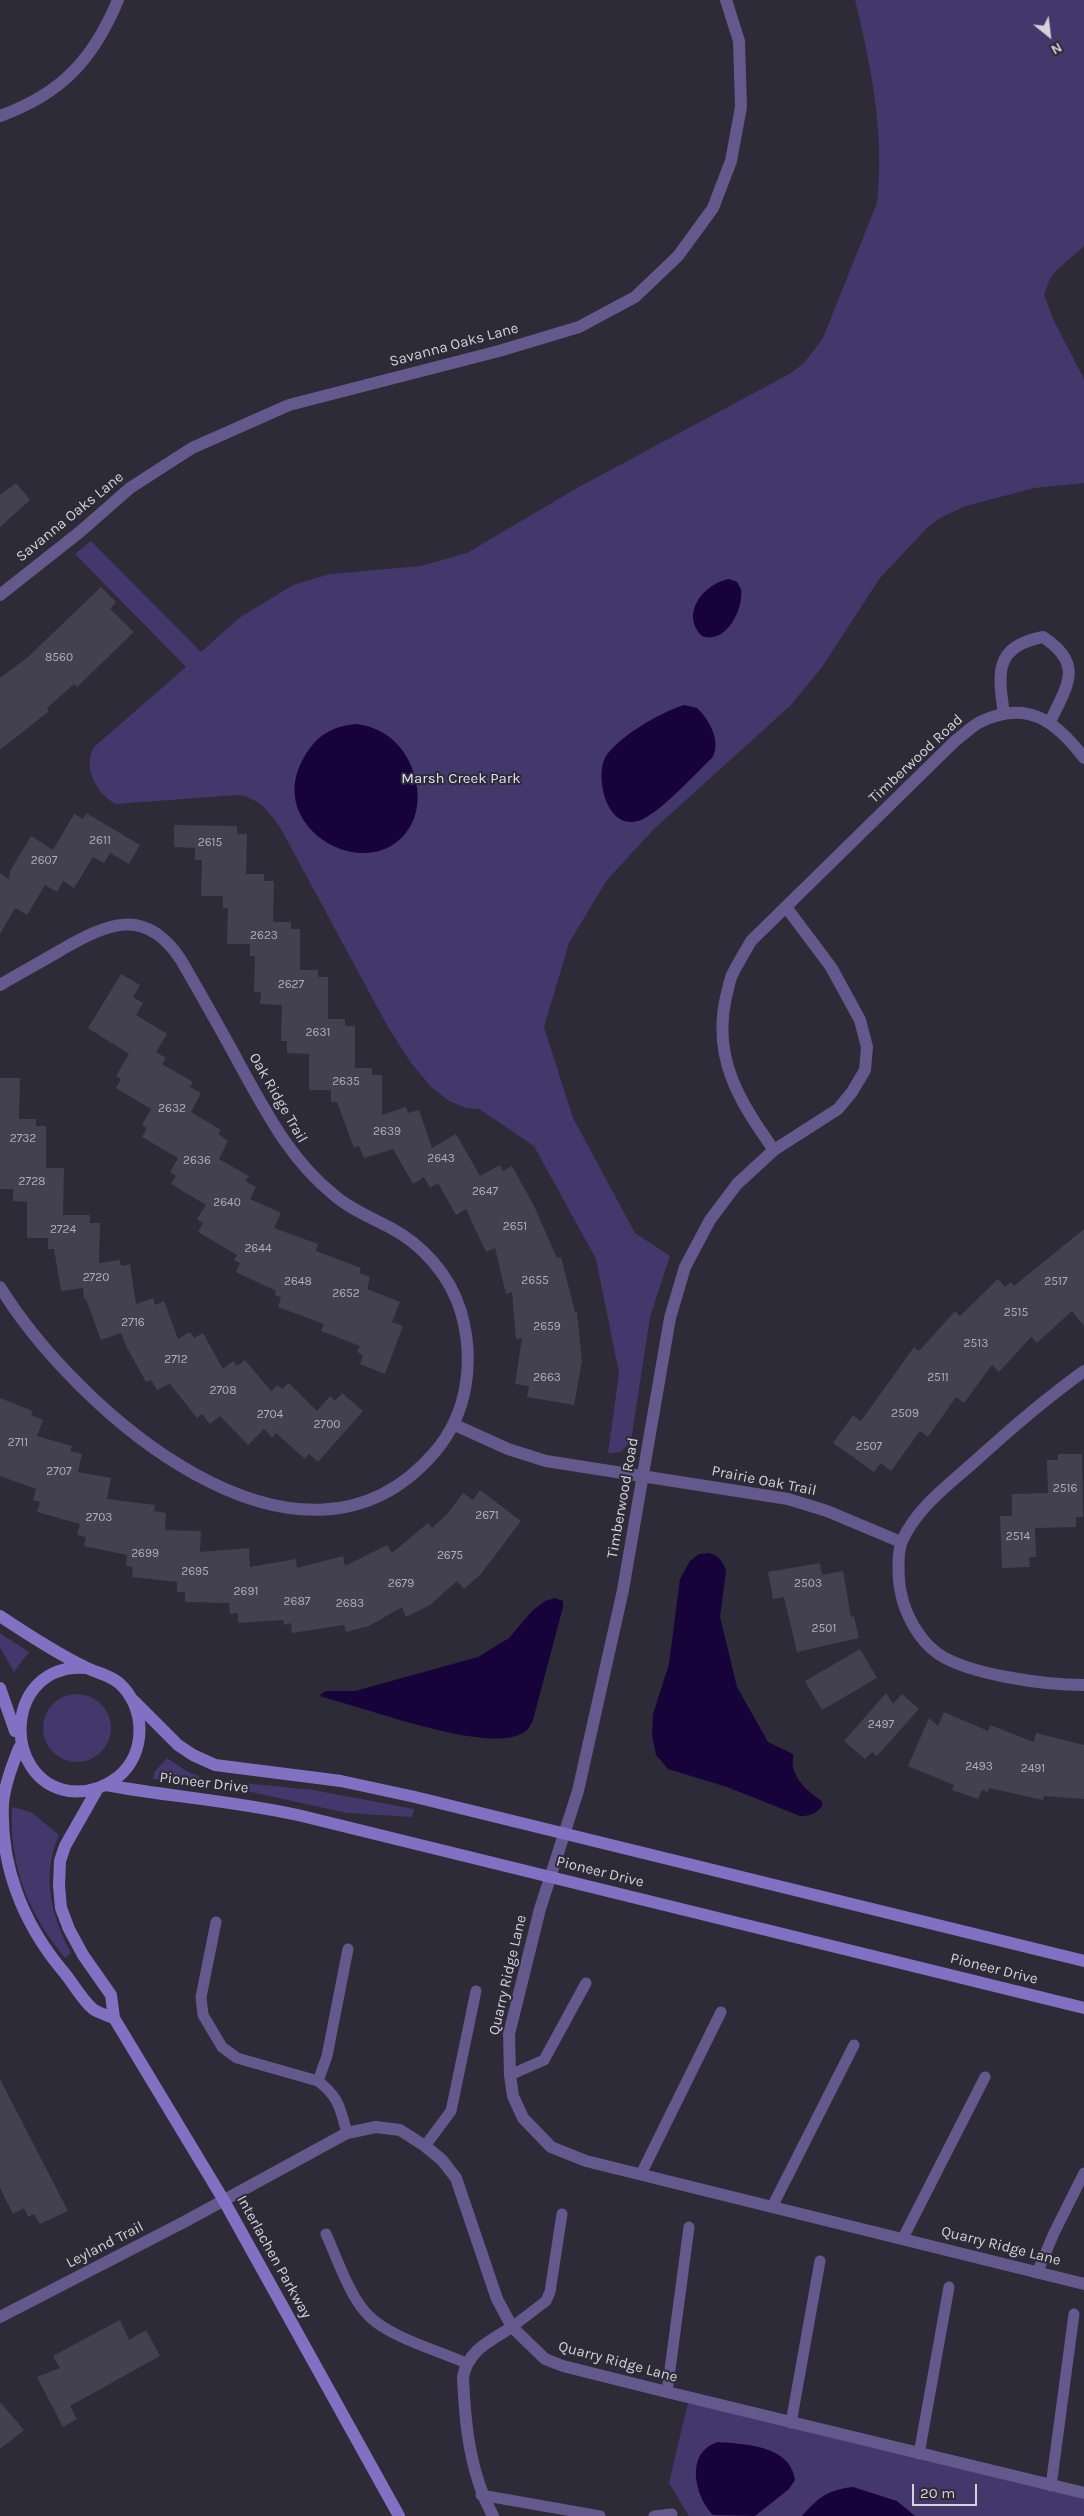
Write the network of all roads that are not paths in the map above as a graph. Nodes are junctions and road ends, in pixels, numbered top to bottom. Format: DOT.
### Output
graph roads {
  1 [pos="118,0"];
  2 [pos="726,0"];
  3 [pos="0,116"];
  4 [pos="0,595"];
  5 [pos="1004,714"];
  6 [pos="1050,722"];
  7 [pos="1084,758"];
  8 [pos="786,907"];
  9 [pos="0,985"];
  10 [pos="774,1150"];
  11 [pos="0,1287"];
  12 [pos="1084,1371"];
  13 [pos="455,1424"];
  14 [pos="644,1475"];
  15 [pos="901,1542"];
  16 [pos="0,1616"];
  17 [pos="86,1668"];
  18 [pos="1084,1685"];
  19 [pos="0,1688"];
  20 [pos="133,1700"];
  21 [pos="16,1734"];
  22 [pos="19,1748"];
  23 [pos="102,1787"];
  24 [pos="564,1834"];
  25 [pos="550,1877"];
  26 [pos="216,1922"];
  27 [pos="348,1949"];
  28 [pos="1084,1962"];
  29 [pos="586,1983"];
  30 [pos="476,1991"];
  31 [pos="1084,2008"];
  32 [pos="722,2012"];
  33 [pos="114,2018"];
  34 [pos="854,2045"];
  35 [pos="510,2075"];
  36 [pos="985,2077"];
  37 [pos="318,2081"];
  38 [pos="346,2133"];
  39 [pos="425,2146"];
  40 [pos="1084,2173"];
  41 [pos="641,2174"];
  42 [pos="223,2199"];
  43 [pos="772,2207"];
  44 [pos="562,2214"];
  45 [pos="689,2228"];
  46 [pos="326,2234"];
  47 [pos="903,2238"];
  48 [pos="820,2261"];
  49 [pos="1037,2273"];
  50 [pos="1084,2284"];
  51 [pos="949,2287"];
  52 [pos="1,2314"];
  53 [pos="1074,2314"];
  54 [pos="512,2327"];
  55 [pos="466,2363"];
  56 [pos="668,2392"];
  57 [pos="791,2423"];
  58 [pos="919,2454"];
  59 [pos="1051,2486"];
  60 [pos="1084,2493"];
  61 [pos="482,2495"];
  62 [pos="672,2514"];
  63 [pos="398,2516"];
  64 [pos="493,2516"];
  65 [pos="600,2516"];
  66 [pos="654,2516"];
  1 -- 3 [label="street"];
  2 -- 4 [label="street, Savanna Oaks Lane"];
  5 -- 6 [label="street, Timberwood Road"];
  5 -- 6 [label="street"];
  5 -- 8 [label="street, Timberwood Road"];
  6 -- 7 [label="street, Timberwood Road"];
  8 -- 10 [label="street, Timberwood Road"];
  8 -- 10 [label="street, Timberwood Road"];
  9 -- 13 [label="street, Oak Ridge Trail"];
  10 -- 14 [label="street, Timberwood Road"];
  11 -- 13 [label="street, Oak Ridge Trail"];
  12 -- 15 [label="street"];
  13 -- 14 [label="street"];
  14 -- 15 [label="street, Prairie Oak Trail"];
  14 -- 24 [label="street, Timberwood Road"];
  15 -- 18 [label="street"];
  16 -- 17 [label="street"];
  17 -- 20 [label="street"];
  17 -- 21 [label="street"];
  19 -- 21 [label="street"];
  20 -- 23 [label="street"];
  20 -- 24 [label="street, Pioneer Drive"];
  21 -- 22 [label="street"];
  22 -- 23 [label="street"];
  22 -- 33 [label="street"];
  23 -- 25 [label="street, Pioneer Drive"];
  23 -- 33 [label="street, Interlachen Parkway"];
  24 -- 25 [label="street, Timberwood Road"];
  24 -- 28 [label="street, Pioneer Drive"];
  25 -- 31 [label="street, Pioneer Drive"];
  25 -- 35 [label="street, Quarry Ridge Lane"];
  26 -- 37 [label="lane"];
  27 -- 37 [label="lane"];
  29 -- 35 [label="lane"];
  30 -- 39 [label="lane"];
  32 -- 41 [label="lane"];
  33 -- 42 [label="street, Interlachen Parkway"];
  34 -- 43 [label="lane"];
  35 -- 41 [label="street, Quarry Ridge Lane"];
  36 -- 47 [label="lane"];
  37 -- 38 [label="lane"];
  38 -- 39 [label="street, Quarry Ridge Lane"];
  38 -- 42 [label="street, Quarry Ridge Lane"];
  39 -- 54 [label="street, Quarry Ridge Lane"];
  40 -- 49 [label="lane"];
  41 -- 43 [label="street, Quarry Ridge Lane"];
  42 -- 52 [label="street, Leyland Trail"];
  42 -- 63 [label="street, Interlachen Parkway"];
  43 -- 47 [label="street, Quarry Ridge Lane"];
  44 -- 54 [label="lane"];
  45 -- 56 [label="lane"];
  46 -- 55 [label="lane"];
  47 -- 49 [label="street, Quarry Ridge Lane"];
  48 -- 57 [label="lane"];
  49 -- 50 [label="street, Quarry Ridge Lane"];
  51 -- 58 [label="lane"];
  53 -- 59 [label="lane"];
  54 -- 55 [label="street"];
  54 -- 56 [label="street, Quarry Ridge Lane"];
  55 -- 61 [label="street"];
  56 -- 57 [label="street, Quarry Ridge Lane"];
  57 -- 58 [label="street, Quarry Ridge Lane"];
  58 -- 59 [label="street, Quarry Ridge Lane"];
  59 -- 60 [label="street, Quarry Ridge Lane"];
  61 -- 64 [label="street"];
  61 -- 65 [label="lane"];
  62 -- 66 [label="lane"];
}
